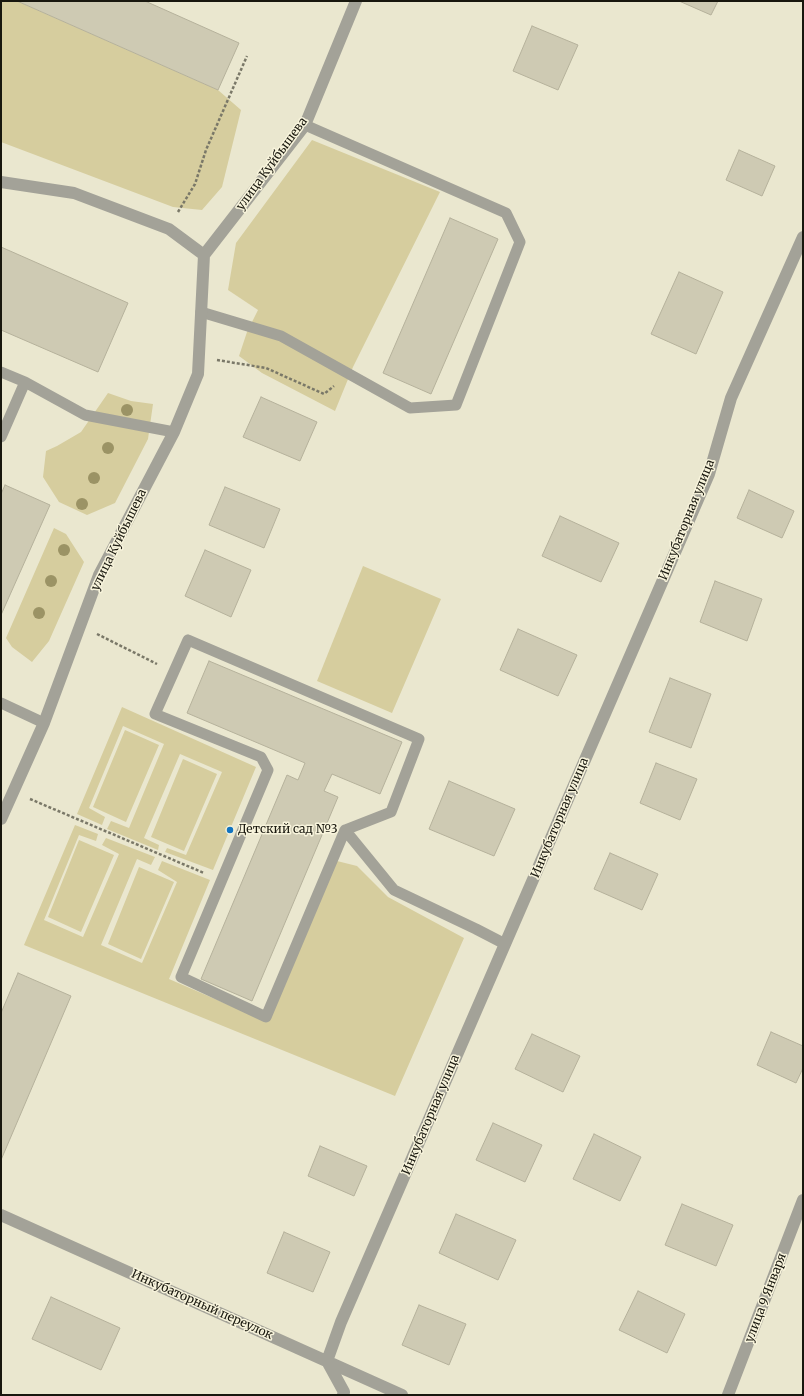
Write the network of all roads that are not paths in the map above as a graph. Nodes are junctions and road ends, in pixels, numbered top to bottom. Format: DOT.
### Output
graph roads {
  1 [pos="356,1"];
  2 [pos="305,125"];
  3 [pos="1,182"];
  4 [pos="803,237"];
  5 [pos="204,255"];
  6 [pos="201,312"];
  7 [pos="1,372"];
  8 [pos="25,382"];
  9 [pos="174,432"];
  10 [pos="1,437"];
  11 [pos="1,703"];
  12 [pos="44,723"];
  13 [pos="1,820"];
  14 [pos="345,830"];
  15 [pos="505,944"];
  16 [pos="803,1200"];
  17 [pos="1,1215"];
  18 [pos="327,1361"];
  19 [pos="344,1395"];
  20 [pos="402,1395"];
  21 [pos="728,1395"];
  1 -- 2 [label="street, улица Куйбышева"];
  2 -- 5 [label="street, улица Куйбышева"];
  2 -- 6 [label="lane"];
  3 -- 5 [label="street"];
  4 -- 15 [label="street, Инкубаторная улица"];
  5 -- 6 [label="street, улица Куйбышева"];
  6 -- 9 [label="street, улица Куйбышева"];
  7 -- 8 [label="lane"];
  8 -- 9 [label="lane"];
  8 -- 10 [label="lane"];
  9 -- 12 [label="street, улица Куйбышева"];
  11 -- 12 [label="lane"];
  12 -- 13 [label="street, улица Куйбышева"];
  14 -- 14 [label="lane"];
  14 -- 15 [label="lane"];
  15 -- 18 [label="street, Инкубаторная улица"];
  16 -- 21 [label="street, улица 9 Января"];
  17 -- 18 [label="street, Инкубаторный переулок"];
  18 -- 19 [label="street"];
  18 -- 20 [label="street, Инкубаторный переулок"];
}
